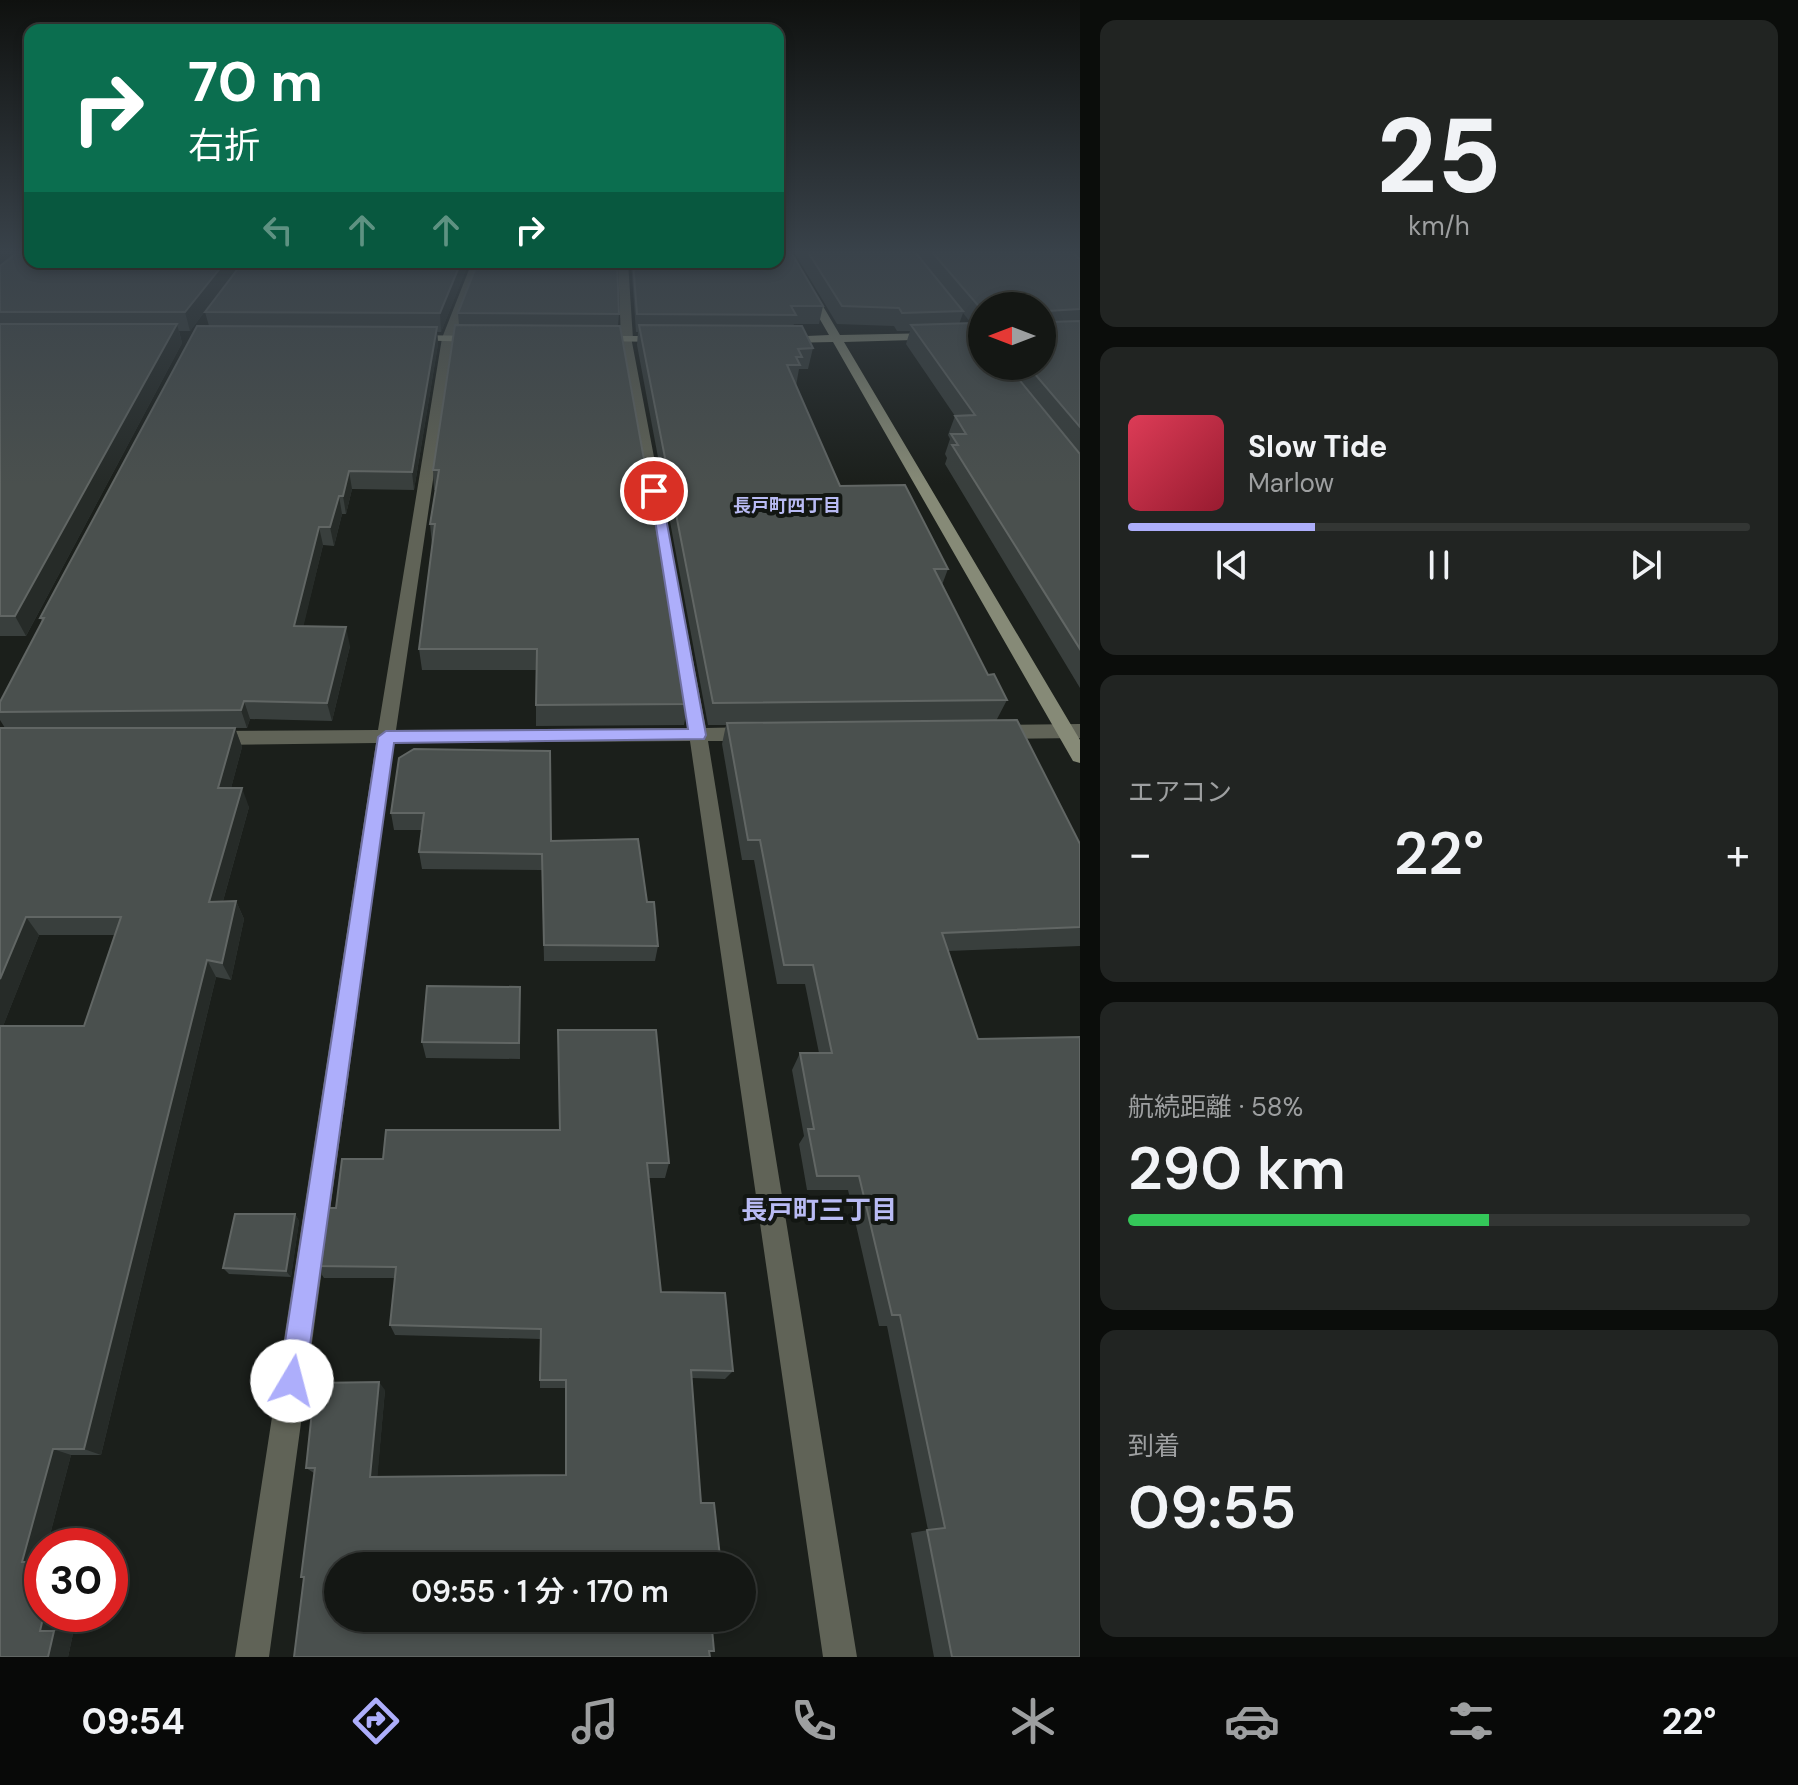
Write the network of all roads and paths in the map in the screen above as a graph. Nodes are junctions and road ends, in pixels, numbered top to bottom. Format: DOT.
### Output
graph roads {
  1 [pos="451,329"];
  2 [pos="626,329"];
  3 [pos="831,329"];
  4 [pos="968,336"];
  5 [pos="401,338"];
  6 [pos="448,338"];
  7 [pos="493,339"];
  8 [pos="582,339"];
  9 [pos="627,339"];
  10 [pos="672,339"];
  11 [pos="777,340"];
  12 [pos="837,340"];
  13 [pos="1073,731"];
  14 [pos="974,732"];
  15 [pos="774,734"];
  16 [pos="698,735"];
  17 [pos="386,737"];
  18 [pos="185,738"];
  19 [pos="1080,756"];
  20 [pos="252,1657"];
  21 [pos="840,1657"];
  1 -- 6 [label="street"];
  2 -- 9 [label="street"];
  3 -- 12 [label="street"];
  4 -- 12 [label="street"];
  5 -- 6 [label="street"];
  6 -- 7 [label="street"];
  6 -- 17 [label="street"];
  8 -- 9 [label="street"];
  9 -- 10 [label="street"];
  9 -- 16 [label="street"];
  11 -- 12 [label="street"];
  12 -- 13 [label="street"];
  13 -- 14 [label="street"];
  13 -- 19 [label="street"];
  15 -- 16 [label="street"];
  16 -- 17 [label="street"];
  16 -- 21 [label="street"];
  17 -- 18 [label="street"];
  17 -- 20 [label="street"];
}
